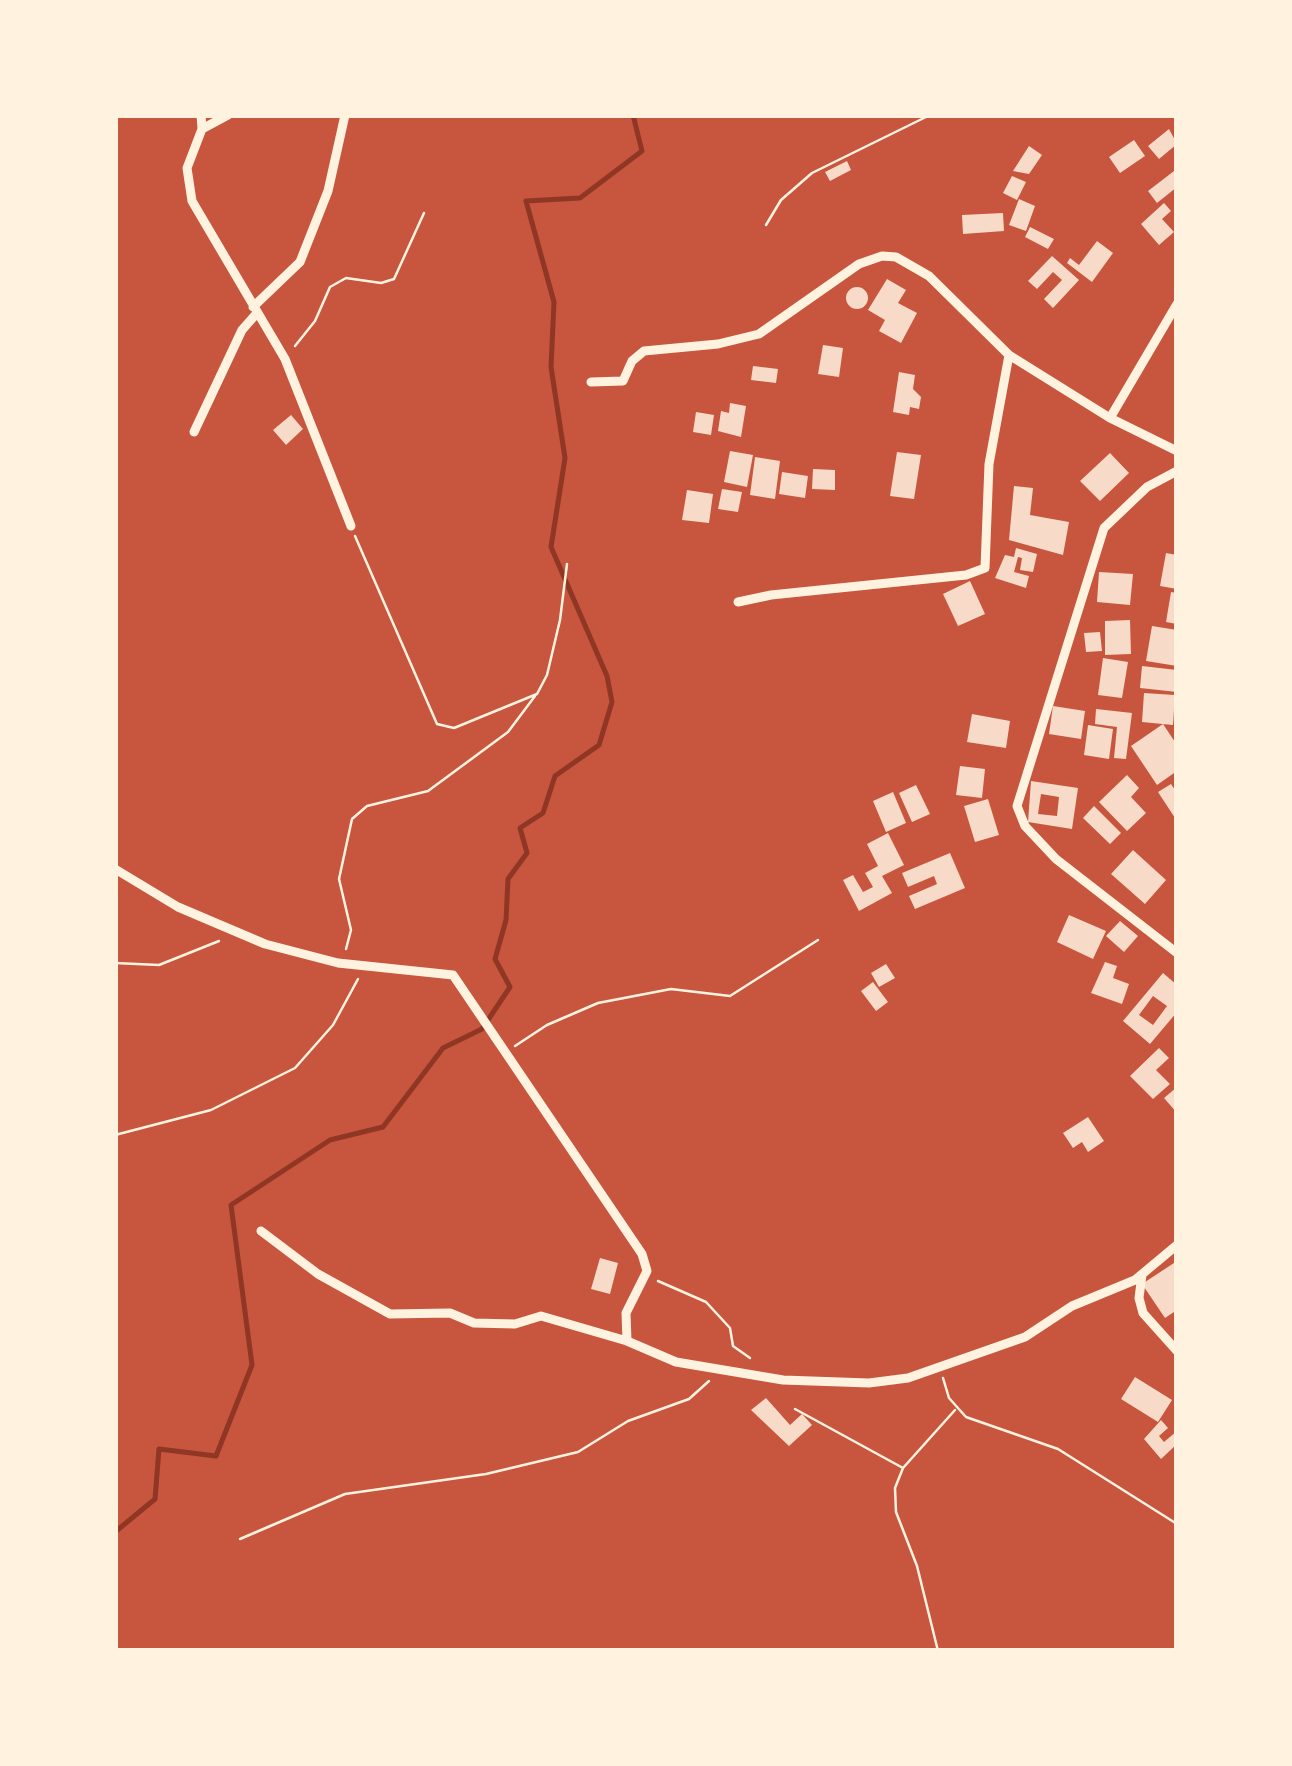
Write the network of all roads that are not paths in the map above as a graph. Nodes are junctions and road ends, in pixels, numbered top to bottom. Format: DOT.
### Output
graph roads {
  1 [pos="201,115"];
  2 [pos="228,115"];
  3 [pos="345,115"];
  4 [pos="202,129"];
  5 [pos="1177,304"];
  6 [pos="255,310"];
  7 [pos="1010,356"];
  8 [pos="592,382"];
  9 [pos="1110,418"];
  10 [pos="194,432"];
  11 [pos="1177,451"];
  12 [pos="1177,471"];
  13 [pos="350,526"];
  14 [pos="738,602"];
  15 [pos="115,869"];
  16 [pos="1177,953"];
  17 [pos="261,1231"];
  18 [pos="1177,1244"];
  19 [pos="1142,1276"];
  20 [pos="626,1341"];
  21 [pos="1177,1351"];
  1 -- 4 [label="street"];
  2 -- 4 [label="street"];
  3 -- 6 [label="street"];
  4 -- 6 [label="street"];
  5 -- 9 [label="street"];
  6 -- 10 [label="street"];
  6 -- 13 [label="street"];
  7 -- 8 [label="street"];
  7 -- 9 [label="street"];
  7 -- 14 [label="street"];
  9 -- 11 [label="street"];
  12 -- 16 [label="street"];
  15 -- 20 [label="street"];
  17 -- 20 [label="street"];
  18 -- 19 [label="street"];
  19 -- 20 [label="street"];
  19 -- 21 [label="street"];
}
